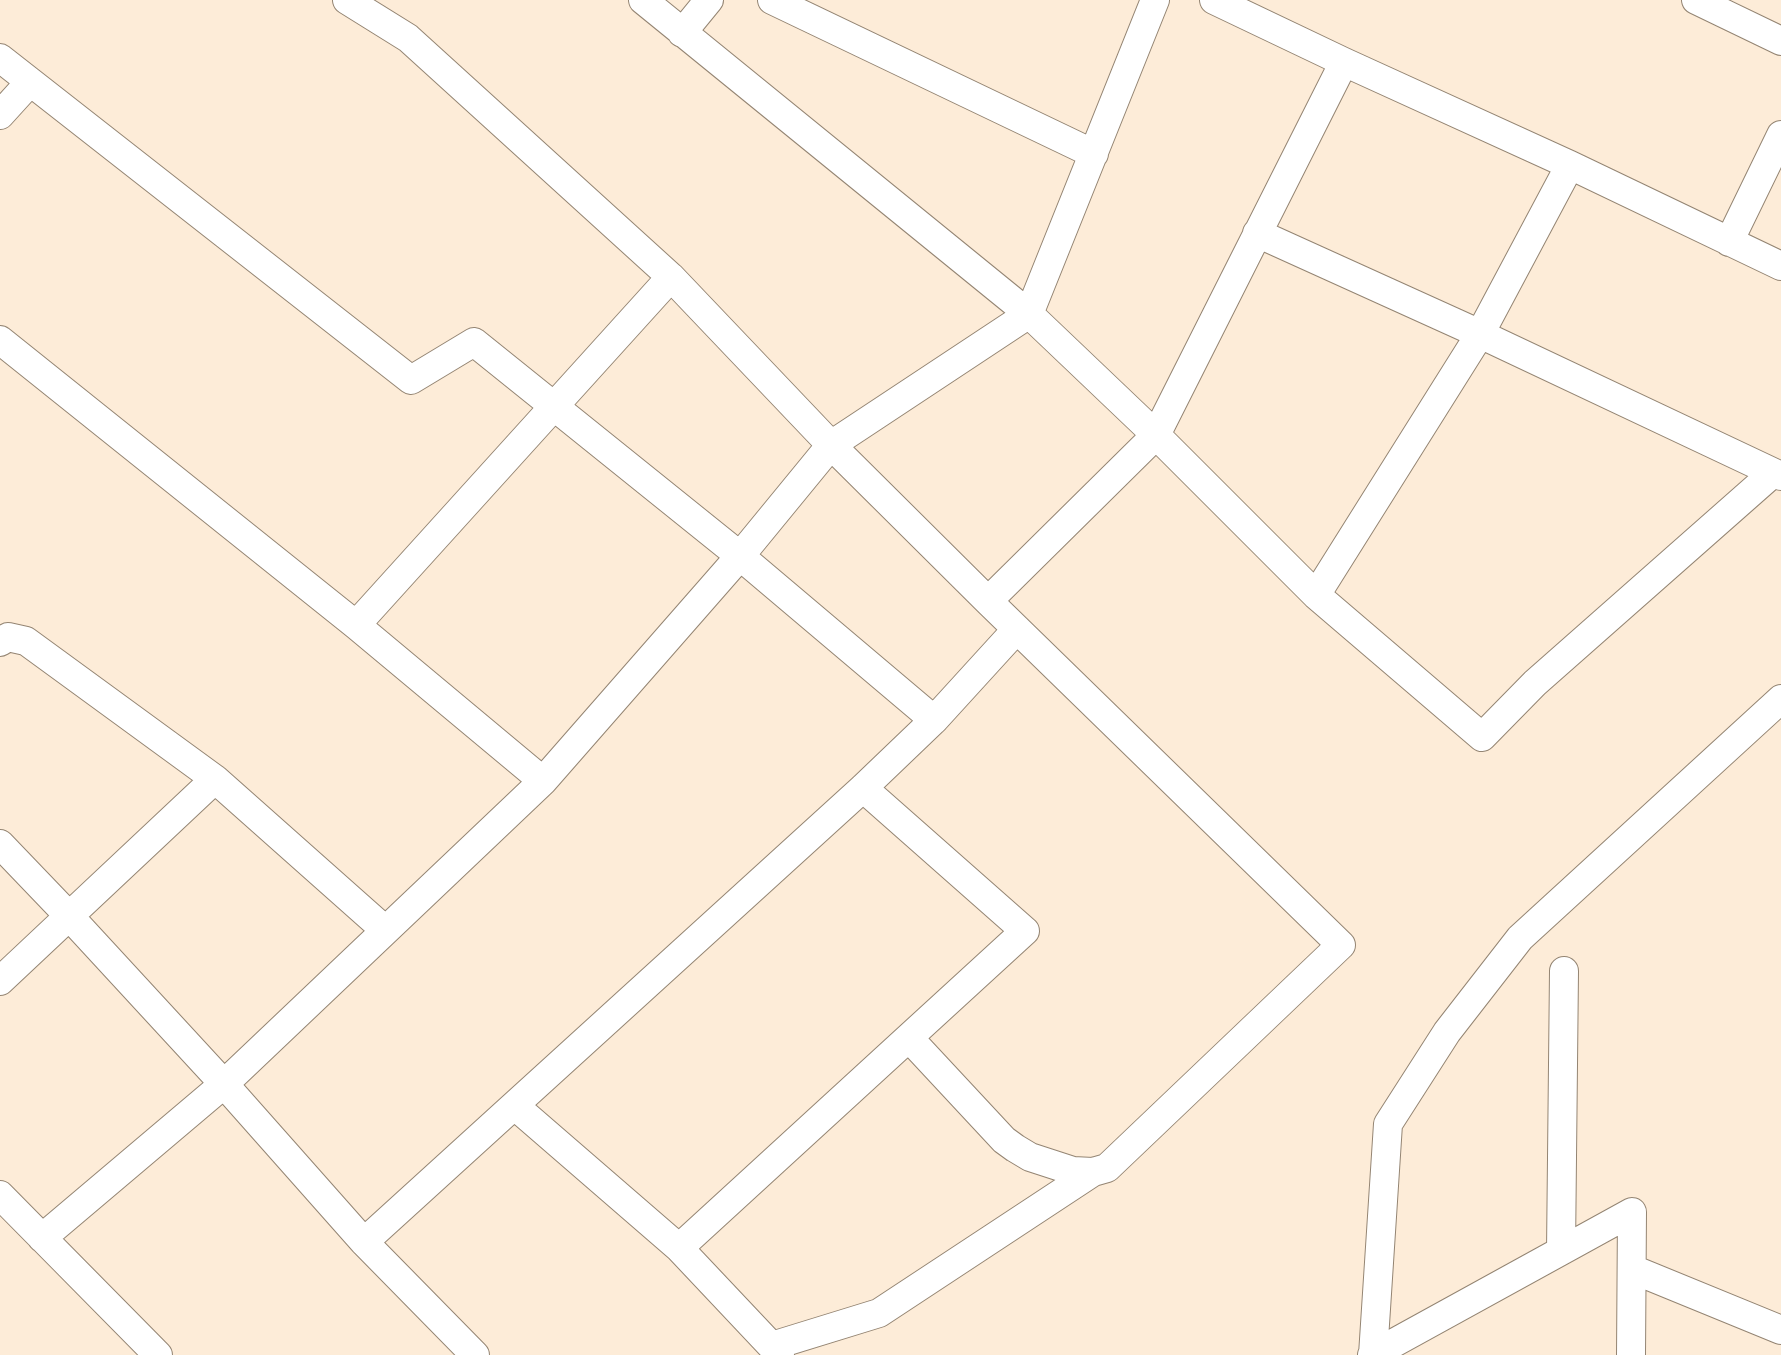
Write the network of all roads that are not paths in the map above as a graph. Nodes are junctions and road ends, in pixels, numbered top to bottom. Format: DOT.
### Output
graph roads {
  1 [pos="347,0"];
  2 [pos="643,0"];
  3 [pos="688,0"];
  4 [pos="708,0"];
  5 [pos="772,0"];
  6 [pos="1155,0"];
  7 [pos="1214,0"];
  8 [pos="1696,0"];
  9 [pos="1242,6"];
  10 [pos="682,33"];
  11 [pos="1781,41"];
  12 [pos="0,58"];
  13 [pos="1344,62"];
  14 [pos="30,82"];
  15 [pos="0,115"];
  16 [pos="1781,135"];
  17 [pos="1094,154"];
  18 [pos="1570,165"];
  19 [pos="1257,233"];
  20 [pos="1729,242"];
  21 [pos="1781,266"];
  22 [pos="671,276"];
  23 [pos="1029,314"];
  24 [pos="1480,334"];
  25 [pos="0,340"];
  26 [pos="554,406"];
  27 [pos="1156,435"];
  28 [pos="831,445"];
  29 [pos="1777,475"];
  30 [pos="740,556"];
  31 [pos="1316,595"];
  32 [pos="988,601"];
  33 [pos="356,625"];
  34 [pos="1017,629"];
  35 [pos="0,642"];
  36 [pos="1781,699"];
  37 [pos="934,720"];
  38 [pos="215,779"];
  39 [pos="543,781"];
  40 [pos="863,788"];
  41 [pos="0,844"];
  42 [pos="70,917"];
  43 [pos="385,930"];
  44 [pos="1564,971"];
  45 [pos="0,981"];
  46 [pos="909,1038"];
  47 [pos="224,1084"];
  48 [pos="515,1106"];
  49 [pos="1093,1172"];
  50 [pos="0,1196"];
  51 [pos="42,1238"];
  52 [pos="364,1242"];
  53 [pos="679,1248"];
  54 [pos="1561,1251"];
  55 [pos="1632,1269"];
  56 [pos="1781,1330"];
  57 [pos="776,1351"];
  58 [pos="158,1355"];
  59 [pos="475,1355"];
  60 [pos="1373,1355"];
  61 [pos="1631,1355"];
  1 -- 22 [label="street"];
  2 -- 10 [label="street"];
  3 -- 10 [label="street"];
  4 -- 10 [label="street"];
  5 -- 17 [label="street"];
  6 -- 17 [label="street"];
  7 -- 9 [label="street"];
  8 -- 11 [label="street"];
  9 -- 13 [label="street"];
  10 -- 23 [label="street"];
  12 -- 14 [label="street"];
  13 -- 18 [label="street"];
  13 -- 19 [label="street"];
  14 -- 15 [label="street"];
  14 -- 26 [label="street"];
  16 -- 20 [label="street"];
  17 -- 23 [label="street"];
  18 -- 20 [label="street"];
  18 -- 24 [label="street"];
  19 -- 24 [label="street"];
  19 -- 27 [label="street"];
  20 -- 21 [label="street"];
  22 -- 26 [label="street"];
  22 -- 28 [label="street"];
  23 -- 27 [label="street"];
  23 -- 28 [label="street"];
  24 -- 29 [label="street"];
  24 -- 31 [label="street"];
  25 -- 33 [label="street"];
  26 -- 30 [label="street"];
  26 -- 33 [label="street"];
  27 -- 31 [label="street"];
  27 -- 32 [label="street"];
  28 -- 30 [label="street"];
  28 -- 32 [label="street"];
  29 -- 31 [label="street"];
  30 -- 37 [label="street"];
  30 -- 39 [label="street"];
  32 -- 34 [label="street"];
  33 -- 39 [label="street"];
  34 -- 37 [label="street"];
  34 -- 49 [label="street"];
  35 -- 38 [label="street"];
  36 -- 60 [label="street"];
  37 -- 40 [label="street"];
  38 -- 42 [label="street"];
  38 -- 43 [label="street"];
  39 -- 43 [label="street"];
  40 -- 46 [label="street"];
  40 -- 48 [label="street"];
  41 -- 42 [label="street"];
  42 -- 45 [label="street"];
  42 -- 47 [label="street"];
  43 -- 47 [label="street"];
  44 -- 54 [label="street"];
  46 -- 49 [label="street"];
  46 -- 53 [label="street"];
  47 -- 51 [label="street"];
  47 -- 52 [label="street"];
  48 -- 52 [label="street"];
  48 -- 53 [label="street"];
  49 -- 57 [label="street"];
  50 -- 51 [label="street"];
  51 -- 58 [label="street"];
  52 -- 59 [label="street"];
  53 -- 57 [label="street"];
  54 -- 55 [label="street"];
  54 -- 60 [label="street"];
  55 -- 56 [label="street"];
  55 -- 61 [label="street"];
}
